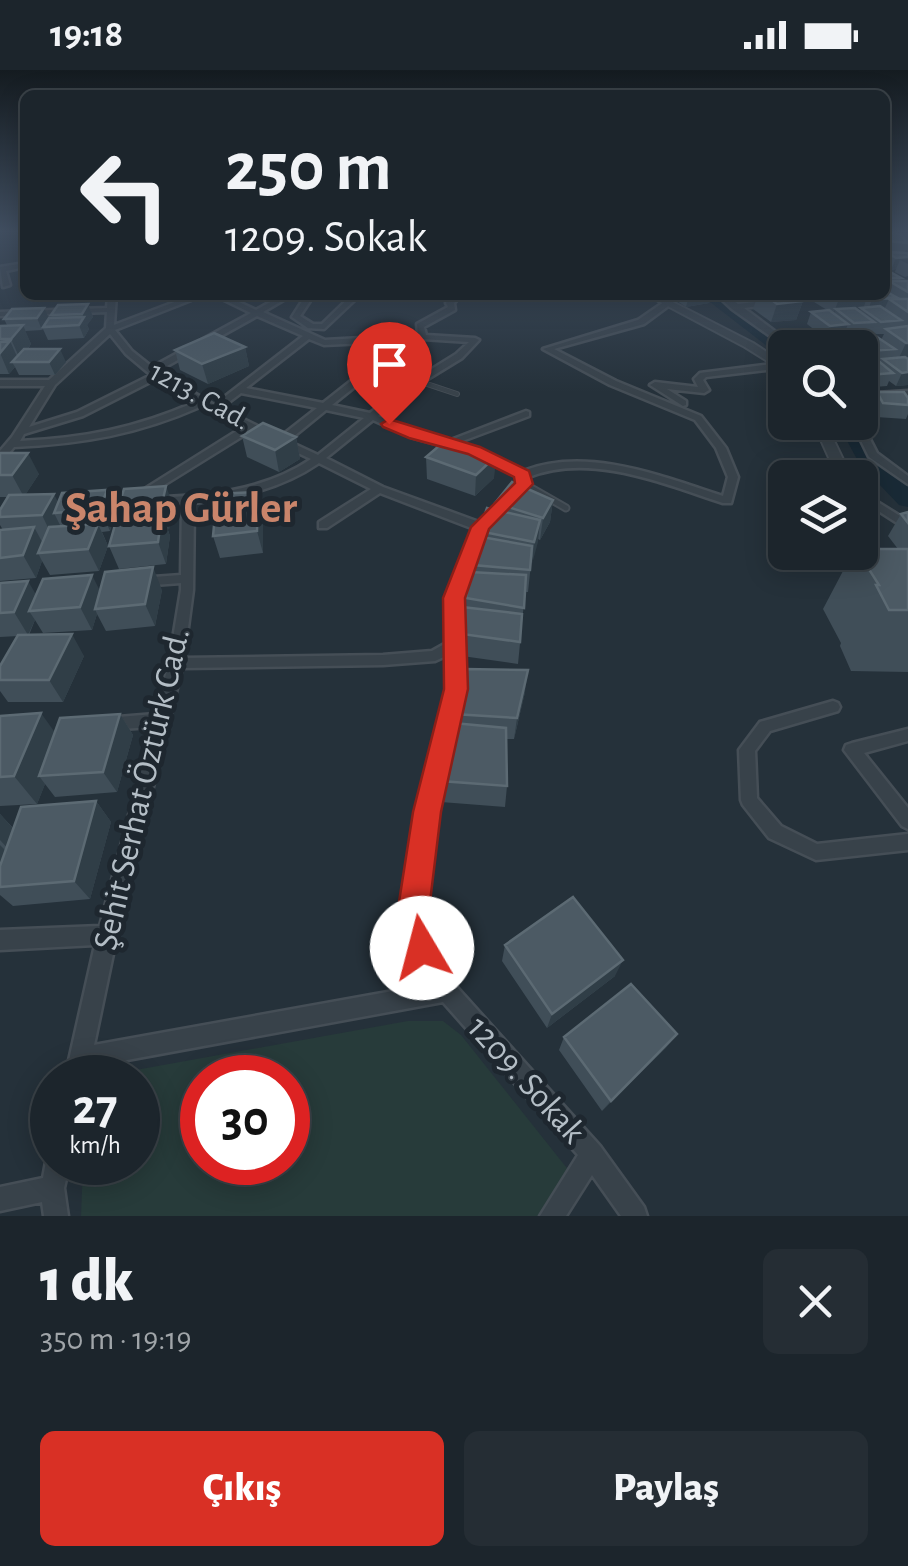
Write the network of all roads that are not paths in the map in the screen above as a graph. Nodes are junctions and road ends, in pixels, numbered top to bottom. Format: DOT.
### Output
graph roads {
  1 [pos="111,300"];
  2 [pos="187,300"];
  3 [pos="229,300"];
  4 [pos="279,300"];
  5 [pos="307,300"];
  6 [pos="351,300"];
  7 [pos="453,300"];
  8 [pos="660,300"];
  9 [pos="726,300"];
  10 [pos="791,300"];
  11 [pos="667,304"];
  12 [pos="734,307"];
  13 [pos="110,310"];
  14 [pos="256,312"];
  15 [pos="14,313"];
  16 [pos="0,314"];
  17 [pos="0,329"];
  18 [pos="110,329"];
  19 [pos="768,331"];
  20 [pos="423,337"];
  21 [pos="306,338"];
  22 [pos="390,342"];
  23 [pos="768,357"];
  24 [pos="768,368"];
  25 [pos="154,373"];
  26 [pos="418,382"];
  27 [pos="0,383"];
  28 [pos="50,383"];
  29 [pos="237,390"];
  30 [pos="457,394"];
  31 [pos="908,394"];
  32 [pos="878,396"];
  33 [pos="210,405"];
  34 [pos="324,406"];
  35 [pos="526,414"];
  36 [pos="371,416"];
  37 [pos="698,418"];
  38 [pos="252,426"];
  39 [pos="16,438"];
  40 [pos="0,439"];
  41 [pos="283,440"];
  42 [pos="865,440"];
  43 [pos="452,442"];
  44 [pos="0,457"];
  45 [pos="322,458"];
  46 [pos="523,480"];
  47 [pos="908,481"];
  48 [pos="379,489"];
  49 [pos="188,498"];
  50 [pos="132,500"];
  51 [pos="86,503"];
  52 [pos="878,506"];
  53 [pos="566,508"];
  54 [pos="322,525"];
  55 [pos="908,526"];
  56 [pos="480,527"];
  57 [pos="878,559"];
  58 [pos="184,578"];
  59 [pos="119,584"];
  60 [pos="908,600"];
  61 [pos="455,644"];
  62 [pos="176,663"];
  63 [pos="834,706"];
  64 [pos="160,720"];
  65 [pos="89,724"];
  66 [pos="908,736"];
  67 [pos="908,821"];
  68 [pos="908,842"];
  69 [pos="107,935"];
  70 [pos="0,940"];
  71 [pos="446,991"];
  72 [pos="82,1055"];
  73 [pos="141,1055"];
  74 [pos="592,1154"];
  75 [pos="53,1185"];
  76 [pos="52,1188"];
  77 [pos="0,1199"];
  78 [pos="56,1216"];
  79 [pos="552,1216"];
  80 [pos="635,1216"];
  1 -- 13 [label="street"];
  2 -- 18 [label="street"];
  3 -- 14 [label="street"];
  4 -- 14 [label="street"];
  5 -- 6 [label="street"];
  7 -- 20 [label="street"];
  8 -- 11 [label="street"];
  9 -- 12 [label="street"];
  10 -- 12 [label="street"];
  11 -- 23 [label="street"];
  11 -- 37 [label="street"];
  12 -- 19 [label="street"];
  13 -- 15 [label="street"];
  13 -- 18 [label="street"];
  14 -- 21 [label="street"];
  14 -- 25 [label="street"];
  15 -- 16 [label="street"];
  15 -- 17 [label="street"];
  18 -- 25 [label="street, 1213. Cad."];
  18 -- 28 [label="street"];
  20 -- 22 [label="street"];
  20 -- 26 [label="street"];
  21 -- 22 [label="street"];
  21 -- 29 [label="street"];
  22 -- 34 [label="street"];
  24 -- 37 [label="street"];
  25 -- 33 [label="street, 1213. Cad."];
  25 -- 39 [label="street"];
  26 -- 30 [label="lane"];
  26 -- 36 [label="street"];
  27 -- 28 [label="street"];
  28 -- 39 [label="street"];
  29 -- 33 [label="street"];
  29 -- 34 [label="street"];
  31 -- 32 [label="street"];
  33 -- 38 [label="street, 1213. Cad."];
  33 -- 39 [label="street"];
  34 -- 36 [label="street"];
  34 -- 41 [label="street"];
  35 -- 43 [label="street"];
  36 -- 43 [label="street"];
  36 -- 45 [label="street"];
  37 -- 46 [label="street"];
  38 -- 41 [label="street, 1213. Cad."];
  38 -- 50 [label="street"];
  39 -- 40 [label="street"];
  39 -- 44 [label="street"];
  41 -- 45 [label="street, 1213. Cad."];
  42 -- 47 [label="street"];
  43 -- 46 [label="street"];
  45 -- 48 [label="street, 1213. Cad."];
  45 -- 49 [label="street"];
  46 -- 53 [label="lane"];
  46 -- 56 [label="street, 1209. Sokak"];
  48 -- 54 [label="street"];
  48 -- 56 [label="street, 1213. Cad."];
  49 -- 50 [label="street"];
  49 -- 58 [label="street, Şehit Serhat Öztürk Cad."];
  50 -- 51 [label="street"];
  52 -- 55 [label="street"];
  56 -- 61 [label="street, 1209. Sokak"];
  57 -- 60 [label="street"];
  58 -- 59 [label="street"];
  58 -- 62 [label="street, Şehit Serhat Öztürk Cad."];
  61 -- 62 [label="street"];
  61 -- 71 [label="street, 1209. Sokak"];
  62 -- 64 [label="street, Şehit Serhat Öztürk Cad."];
  63 -- 68 [label="street"];
  64 -- 65 [label="street"];
  64 -- 69 [label="street, Şehit Serhat Öztürk Cad."];
  66 -- 67 [label="street"];
  69 -- 70 [label="street"];
  69 -- 72 [label="street, Şehit Serhat Öztürk Cad."];
  71 -- 73 [label="street"];
  71 -- 74 [label="street, 1209. Sokak"];
  74 -- 79 [label="street"];
  74 -- 80 [label="street, 1209. Sokak"];
  75 -- 76 [label="street"];
  76 -- 77 [label="street"];
  76 -- 78 [label="street"];
}
